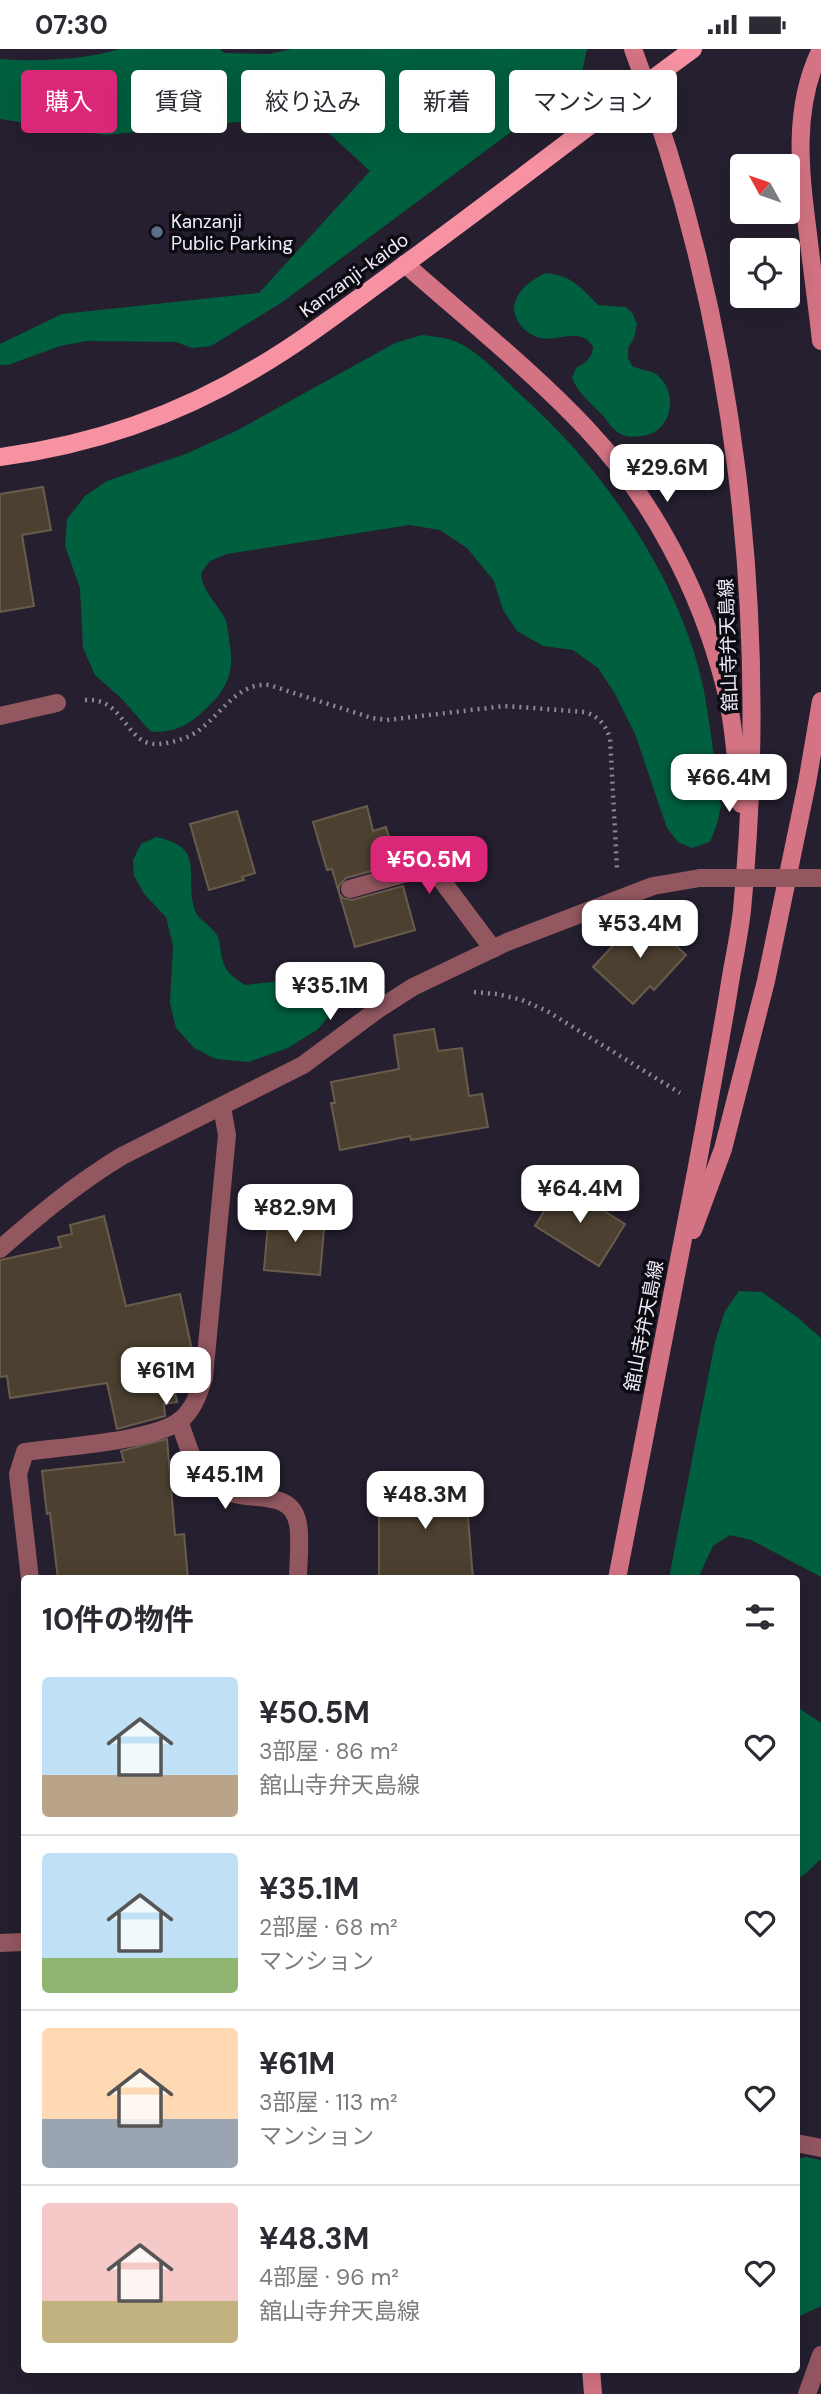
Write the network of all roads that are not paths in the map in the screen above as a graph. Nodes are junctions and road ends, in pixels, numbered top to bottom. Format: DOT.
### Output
graph roads {
  1 [pos="633,49"];
  2 [pos="692,49"];
  3 [pos="821,49"];
  4 [pos="405,264"];
  5 [pos="821,341"];
  6 [pos="0,457"];
  7 [pos="821,701"];
  8 [pos="57,703"];
  9 [pos="0,716"];
  10 [pos="747,845"];
  11 [pos="821,878"];
  12 [pos="349,889"];
  13 [pos="493,949"];
  14 [pos="222,1107"];
  15 [pos="0,1249"];
  16 [pos="676,1274"];
  17 [pos="179,1421"];
  18 [pos="30,1575"];
  19 [pos="298,1575"];
  20 [pos="619,1575"];
  21 [pos="21,1942"];
  22 [pos="0,1943"];
  23 [pos="800,2144"];
  24 [pos="821,2148"];
  25 [pos="821,2355"];
  26 [pos="591,2373"];
  27 [pos="593,2394"];
  28 [pos="807,2394"];
  1 -- 10 [label="main road, 舘山寺弁天島線"];
  2 -- 4 [label="main road, Kanzanji-kaido, bridge"];
  3 -- 5 [label="main road"];
  4 -- 6 [label="main road, Kanzanji-kaido"];
  4 -- 10 [label="main road"];
  7 -- 16 [label="main road"];
  8 -- 9 [label="street"];
  10 -- 16 [label="main road, 舘山寺弁天島線"];
  11 -- 13 [label="street, bridge"];
  12 -- 13 [label="street"];
  13 -- 14 [label="street"];
  14 -- 15 [label="street"];
  14 -- 17 [label="street"];
  16 -- 20 [label="main road, 舘山寺弁天島線"];
  17 -- 18 [label="street"];
  17 -- 19 [label="street"];
  21 -- 22 [label="street"];
  23 -- 24 [label="street"];
  25 -- 28 [label="street"];
  26 -- 27 [label="main road"];
}
